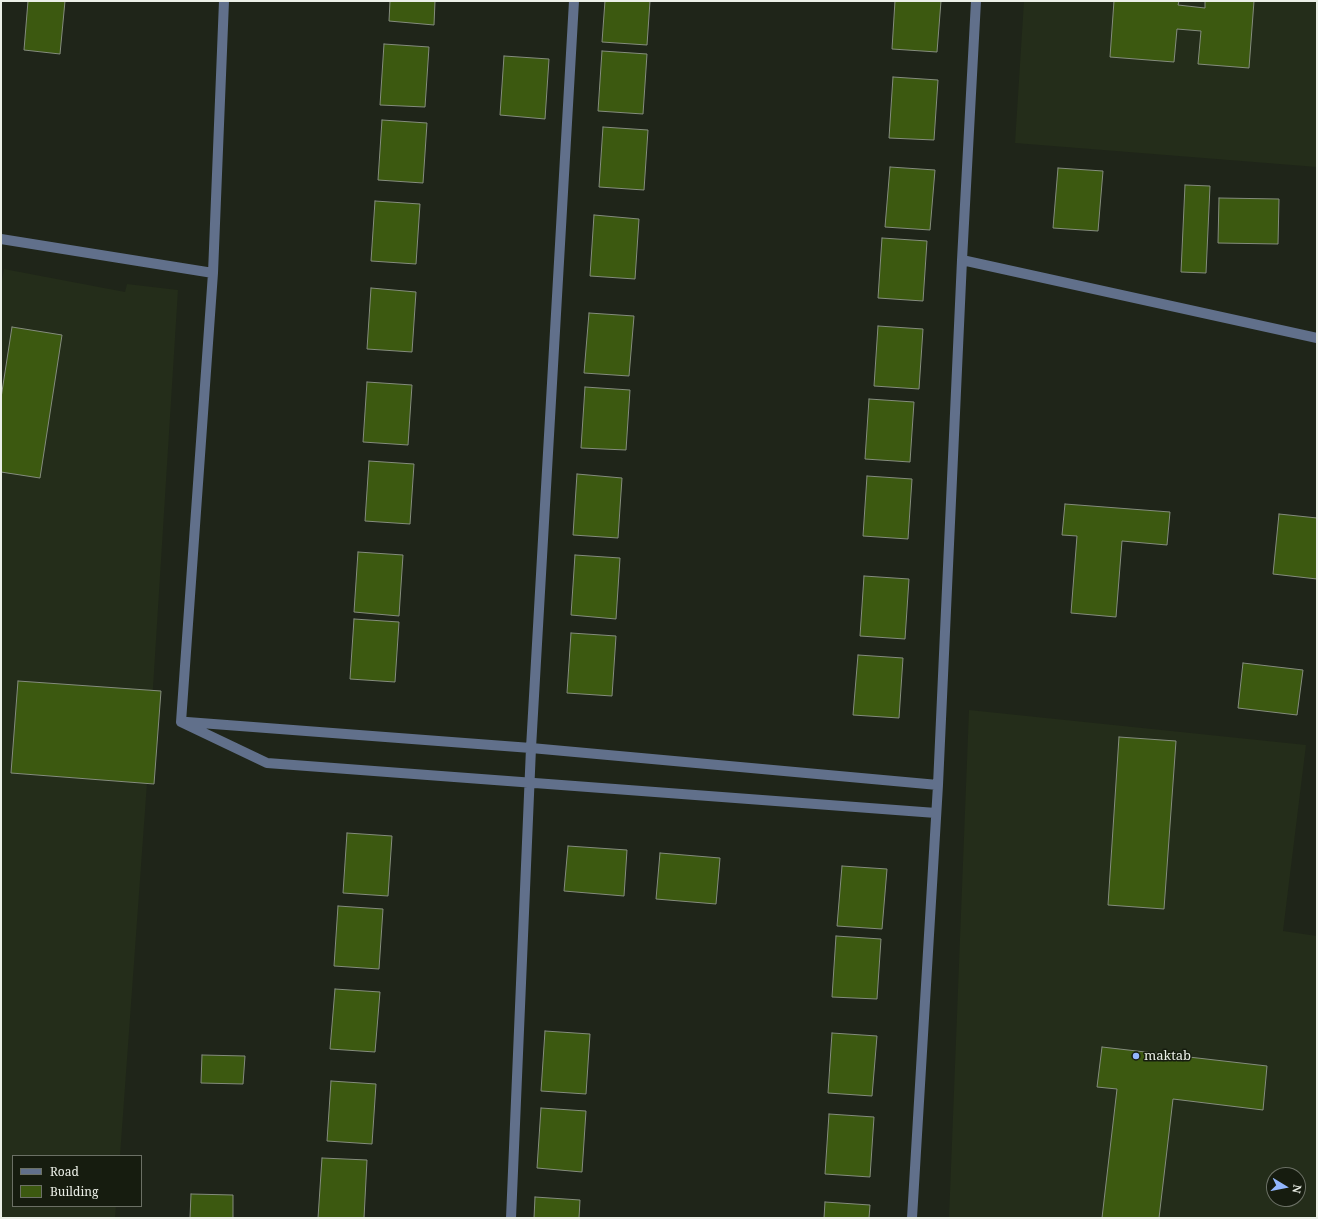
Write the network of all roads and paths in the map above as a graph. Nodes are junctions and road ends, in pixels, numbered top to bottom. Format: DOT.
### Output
graph roads {
  1 [pos="224,1"];
  2 [pos="574,1"];
  3 [pos="976,1"];
  4 [pos="1,239"];
  5 [pos="962,260"];
  6 [pos="213,273"];
  7 [pos="1317,338"];
  8 [pos="181,722"];
  9 [pos="531,748"];
  10 [pos="530,783"];
  11 [pos="938,784"];
  12 [pos="936,813"];
  13 [pos="511,1218"];
  14 [pos="912,1218"];
  1 -- 6 [label="street"];
  2 -- 9 [label="street"];
  3 -- 5 [label="street"];
  4 -- 6 [label="street"];
  5 -- 7 [label="street"];
  5 -- 11 [label="street"];
  6 -- 8 [label="street"];
  8 -- 9 [label="street"];
  8 -- 10 [label="street"];
  9 -- 10 [label="street"];
  9 -- 11 [label="street"];
  10 -- 12 [label="street"];
  10 -- 13 [label="street"];
  11 -- 12 [label="street"];
  12 -- 14 [label="street"];
}
